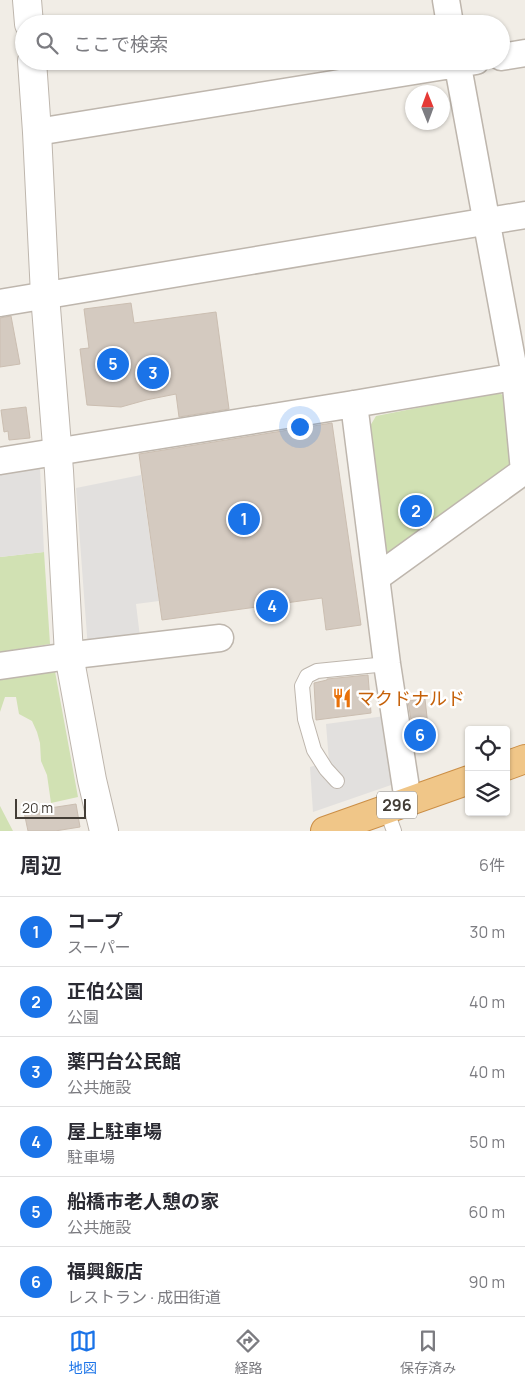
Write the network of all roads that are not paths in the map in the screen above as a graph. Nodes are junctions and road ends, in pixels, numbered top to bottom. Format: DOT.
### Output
graph roads {
  1 [pos="27,0"];
  2 [pos="446,0"];
  3 [pos="28,15"];
  4 [pos="448,15"];
  5 [pos="525,53"];
  6 [pos="510,56"];
  7 [pos="33,70"];
  8 [pos="415,70"];
  9 [pos="465,70"];
  10 [pos="37,132"];
  11 [pos="525,215"];
  12 [pos="487,222"];
  13 [pos="45,295"];
  14 [pos="0,303"];
  15 [pos="520,375"];
  16 [pos="354,404"];
  17 [pos="57,452"];
  18 [pos="0,461"];
  19 [pos="376,578"];
  20 [pos="220,638"];
  21 [pos="69,655"];
  22 [pos="387,664"];
  23 [pos="0,666"];
  24 [pos="525,759"];
  25 [pos="510,765"];
  26 [pos="337,781"];
  27 [pos="465,782"];
  28 [pos="396,814"];
  29 [pos="104,831"];
  30 [pos="325,831"];
  1 -- 3 [label="street"];
  2 -- 4 [label="street"];
  5 -- 6 [label="street"];
  7 -- 10 [label="street"];
  8 -- 10 [label="street"];
  9 -- 12 [label="street"];
  10 -- 13 [label="street"];
  11 -- 12 [label="street"];
  12 -- 13 [label="street"];
  12 -- 15 [label="street"];
  13 -- 14 [label="street"];
  13 -- 17 [label="street"];
  15 -- 16 [label="street"];
  15 -- 19 [label="street"];
  16 -- 17 [label="street"];
  16 -- 19 [label="street"];
  17 -- 18 [label="street"];
  17 -- 21 [label="street"];
  19 -- 22 [label="street"];
  20 -- 21 [label="street"];
  21 -- 23 [label="street"];
  21 -- 29 [label="street"];
  22 -- 26 [label="lane"];
  22 -- 28 [label="street"];
  24 -- 25 [label="highway"];
  27 -- 28 [label="highway, 296"];
  28 -- 30 [label="highway, 296"];
}
